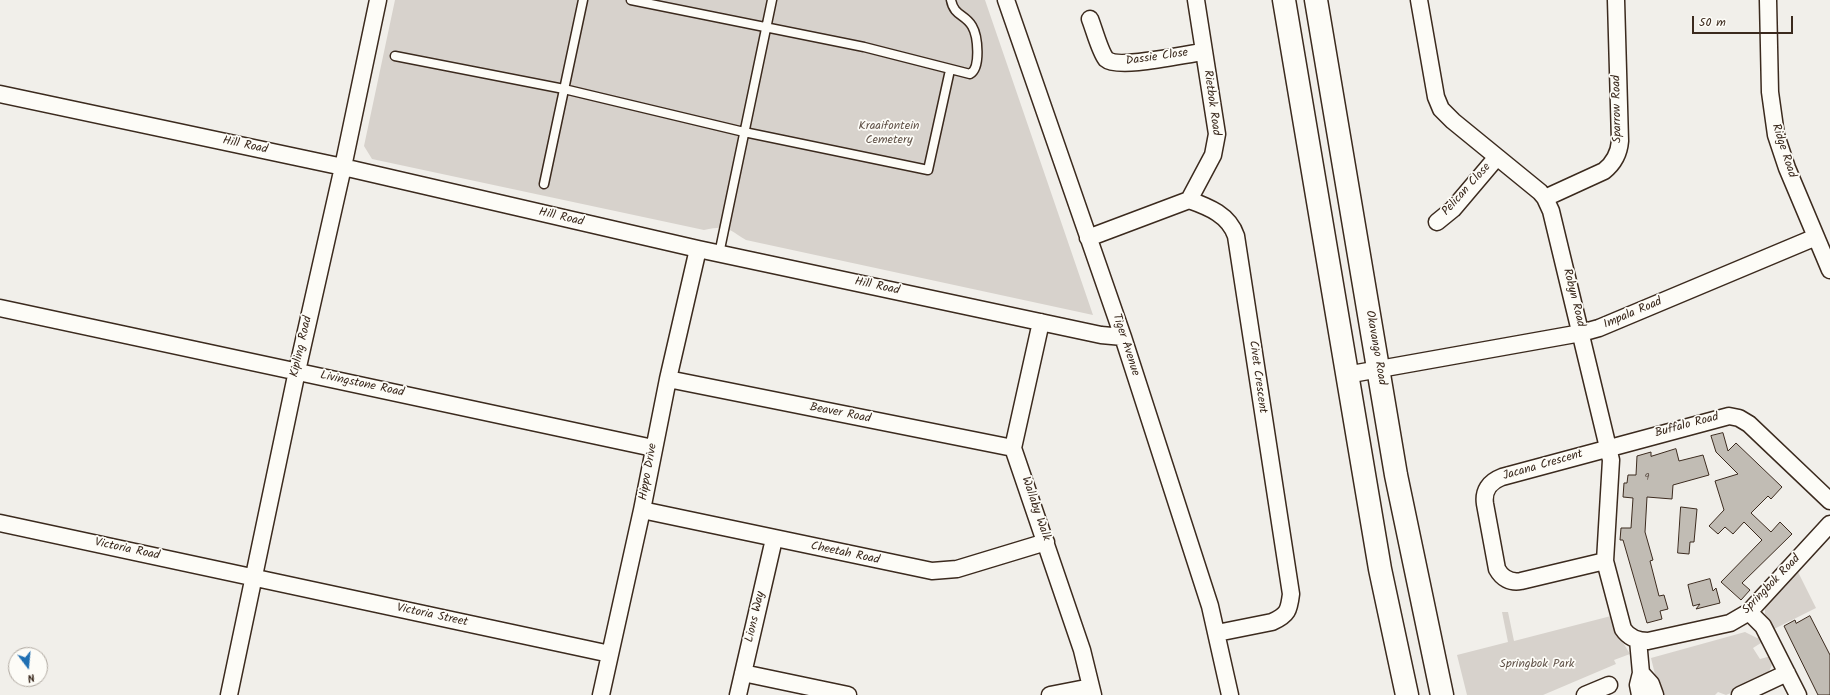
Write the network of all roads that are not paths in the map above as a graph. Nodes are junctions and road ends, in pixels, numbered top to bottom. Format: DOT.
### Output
graph roads {
  1 [pos="378,0"];
  2 [pos="583,0"];
  3 [pos="631,0"];
  4 [pos="772,0"];
  5 [pos="951,0"];
  6 [pos="1006,0"];
  7 [pos="1196,0"];
  8 [pos="1284,0"];
  9 [pos="1316,0"];
  10 [pos="1419,0"];
  11 [pos="1616,0"];
  12 [pos="1768,0"];
  13 [pos="1090,19"];
  14 [pos="766,28"];
  15 [pos="1203,52"];
  16 [pos="395,56"];
  17 [pos="950,70"];
  18 [pos="564,89"];
  19 [pos="0,94"];
  20 [pos="744,132"];
  21 [pos="1497,157"];
  22 [pos="343,167"];
  23 [pos="544,184"];
  24 [pos="1545,198"];
  25 [pos="1189,200"];
  26 [pos="1437,222"];
  27 [pos="1816,237"];
  28 [pos="1088,238"];
  29 [pos="698,250"];
  30 [pos="719,254"];
  31 [pos="1830,270"];
  32 [pos="0,308"];
  33 [pos="1041,322"];
  34 [pos="1582,333"];
  35 [pos="1123,337"];
  36 [pos="1379,370"];
  37 [pos="297,371"];
  38 [pos="1346,375"];
  39 [pos="668,380"];
  40 [pos="653,448"];
  41 [pos="1013,448"];
  42 [pos="1608,448"];
  43 [pos="1830,501"];
  44 [pos="642,510"];
  45 [pos="0,522"];
  46 [pos="1830,524"];
  47 [pos="774,539"];
  48 [pos="1046,542"];
  49 [pos="1605,561"];
  50 [pos="254,578"];
  51 [pos="1749,612"];
  52 [pos="1217,633"];
  53 [pos="1636,640"];
  54 [pos="610,654"];
  55 [pos="743,673"];
  56 [pos="1641,673"];
  57 [pos="1787,673"];
  58 [pos="1609,685"];
  59 [pos="1092,691"];
  60 [pos="228,695"];
  61 [pos="601,695"];
  62 [pos="738,695"];
  63 [pos="848,695"];
  64 [pos="1050,695"];
  65 [pos="1230,695"];
  66 [pos="1407,695"];
  67 [pos="1442,695"];
  68 [pos="1585,695"];
  69 [pos="1640,695"];
  70 [pos="1655,695"];
  71 [pos="1740,695"];
  72 [pos="1798,695"];
  1 -- 22 [label="street, Kipling Road"];
  2 -- 18 [label="lane"];
  3 -- 14 [label="lane"];
  4 -- 14 [label="lane"];
  5 -- 17 [label="lane"];
  6 -- 28 [label="street, Tiger Avenue"];
  7 -- 15 [label="street, Rietbok Road"];
  8 -- 38 [label="main road"];
  9 -- 36 [label="main road, Okavango Road"];
  10 -- 21 [label="street, Robyn Road"];
  11 -- 24 [label="street, Sparrow Road"];
  12 -- 27 [label="street, Ridge Road"];
  13 -- 15 [label="street, Dassie Close"];
  14 -- 17 [label="lane"];
  14 -- 20 [label="lane"];
  15 -- 25 [label="street, Rietbok Road"];
  16 -- 18 [label="lane"];
  17 -- 20 [label="lane"];
  18 -- 20 [label="lane"];
  18 -- 23 [label="lane"];
  19 -- 22 [label="street, Hill Road"];
  20 -- 30 [label="lane"];
  21 -- 24 [label="street, Robyn Road"];
  21 -- 26 [label="street, Pelican Close"];
  22 -- 29 [label="street, Hill Road"];
  22 -- 37 [label="street, Kipling Road"];
  24 -- 34 [label="street, Robyn Road"];
  25 -- 28 [label="street"];
  25 -- 52 [label="street, Civet Crescent"];
  27 -- 31 [label="street, Ridge Road"];
  27 -- 34 [label="street, Impala Road"];
  28 -- 35 [label="street, Tiger Avenue"];
  29 -- 30 [label="street, Hill Road"];
  29 -- 39 [label="street, Hippo Drive"];
  30 -- 33 [label="street, Hill Road"];
  32 -- 37 [label="street, Livingstone Road"];
  33 -- 35 [label="street, Hill Road"];
  33 -- 41 [label="street"];
  34 -- 36 [label="street, Impala Road"];
  34 -- 42 [label="street, Robyn Road"];
  35 -- 52 [label="street, Tiger Avenue"];
  36 -- 38 [label="street, Impala Road"];
  36 -- 67 [label="main road, Okavango Road"];
  37 -- 40 [label="street, Livingstone Road"];
  37 -- 50 [label="street, Kipling Road"];
  38 -- 66 [label="main road"];
  39 -- 40 [label="street, Hippo Drive"];
  39 -- 41 [label="street, Beaver Road"];
  40 -- 44 [label="street, Hippo Drive"];
  41 -- 48 [label="street, Wallaby Walk"];
  42 -- 43 [label="street, Buffalo Road"];
  42 -- 49 [label="street, Robyn Road"];
  42 -- 49 [label="street, Jacana Crescent"];
  44 -- 47 [label="street, Cheetah Road"];
  44 -- 54 [label="street, Hippo Drive"];
  45 -- 50 [label="street, Victoria Road"];
  46 -- 51 [label="street, Springbok Road"];
  47 -- 48 [label="street, Cheetah Road"];
  47 -- 55 [label="street, Lions Way"];
  48 -- 59 [label="street, Wallaby Walk"];
  49 -- 53 [label="street, Robyn Road"];
  50 -- 54 [label="street, Victoria Street"];
  50 -- 60 [label="street, Kipling Road"];
  51 -- 53 [label="street, Springbok Road"];
  51 -- 57 [label="street"];
  52 -- 65 [label="street, Tiger Avenue"];
  53 -- 56 [label="street"];
  54 -- 61 [label="street, Hippo Drive"];
  55 -- 62 [label="street, Lions Way"];
  55 -- 63 [label="street"];
  56 -- 69 [label="street"];
  56 -- 70 [label="street"];
  57 -- 71 [label="street"];
  57 -- 72 [label="street"];
  58 -- 68 [label="street"];
  59 -- 64 [label="street"];
}
